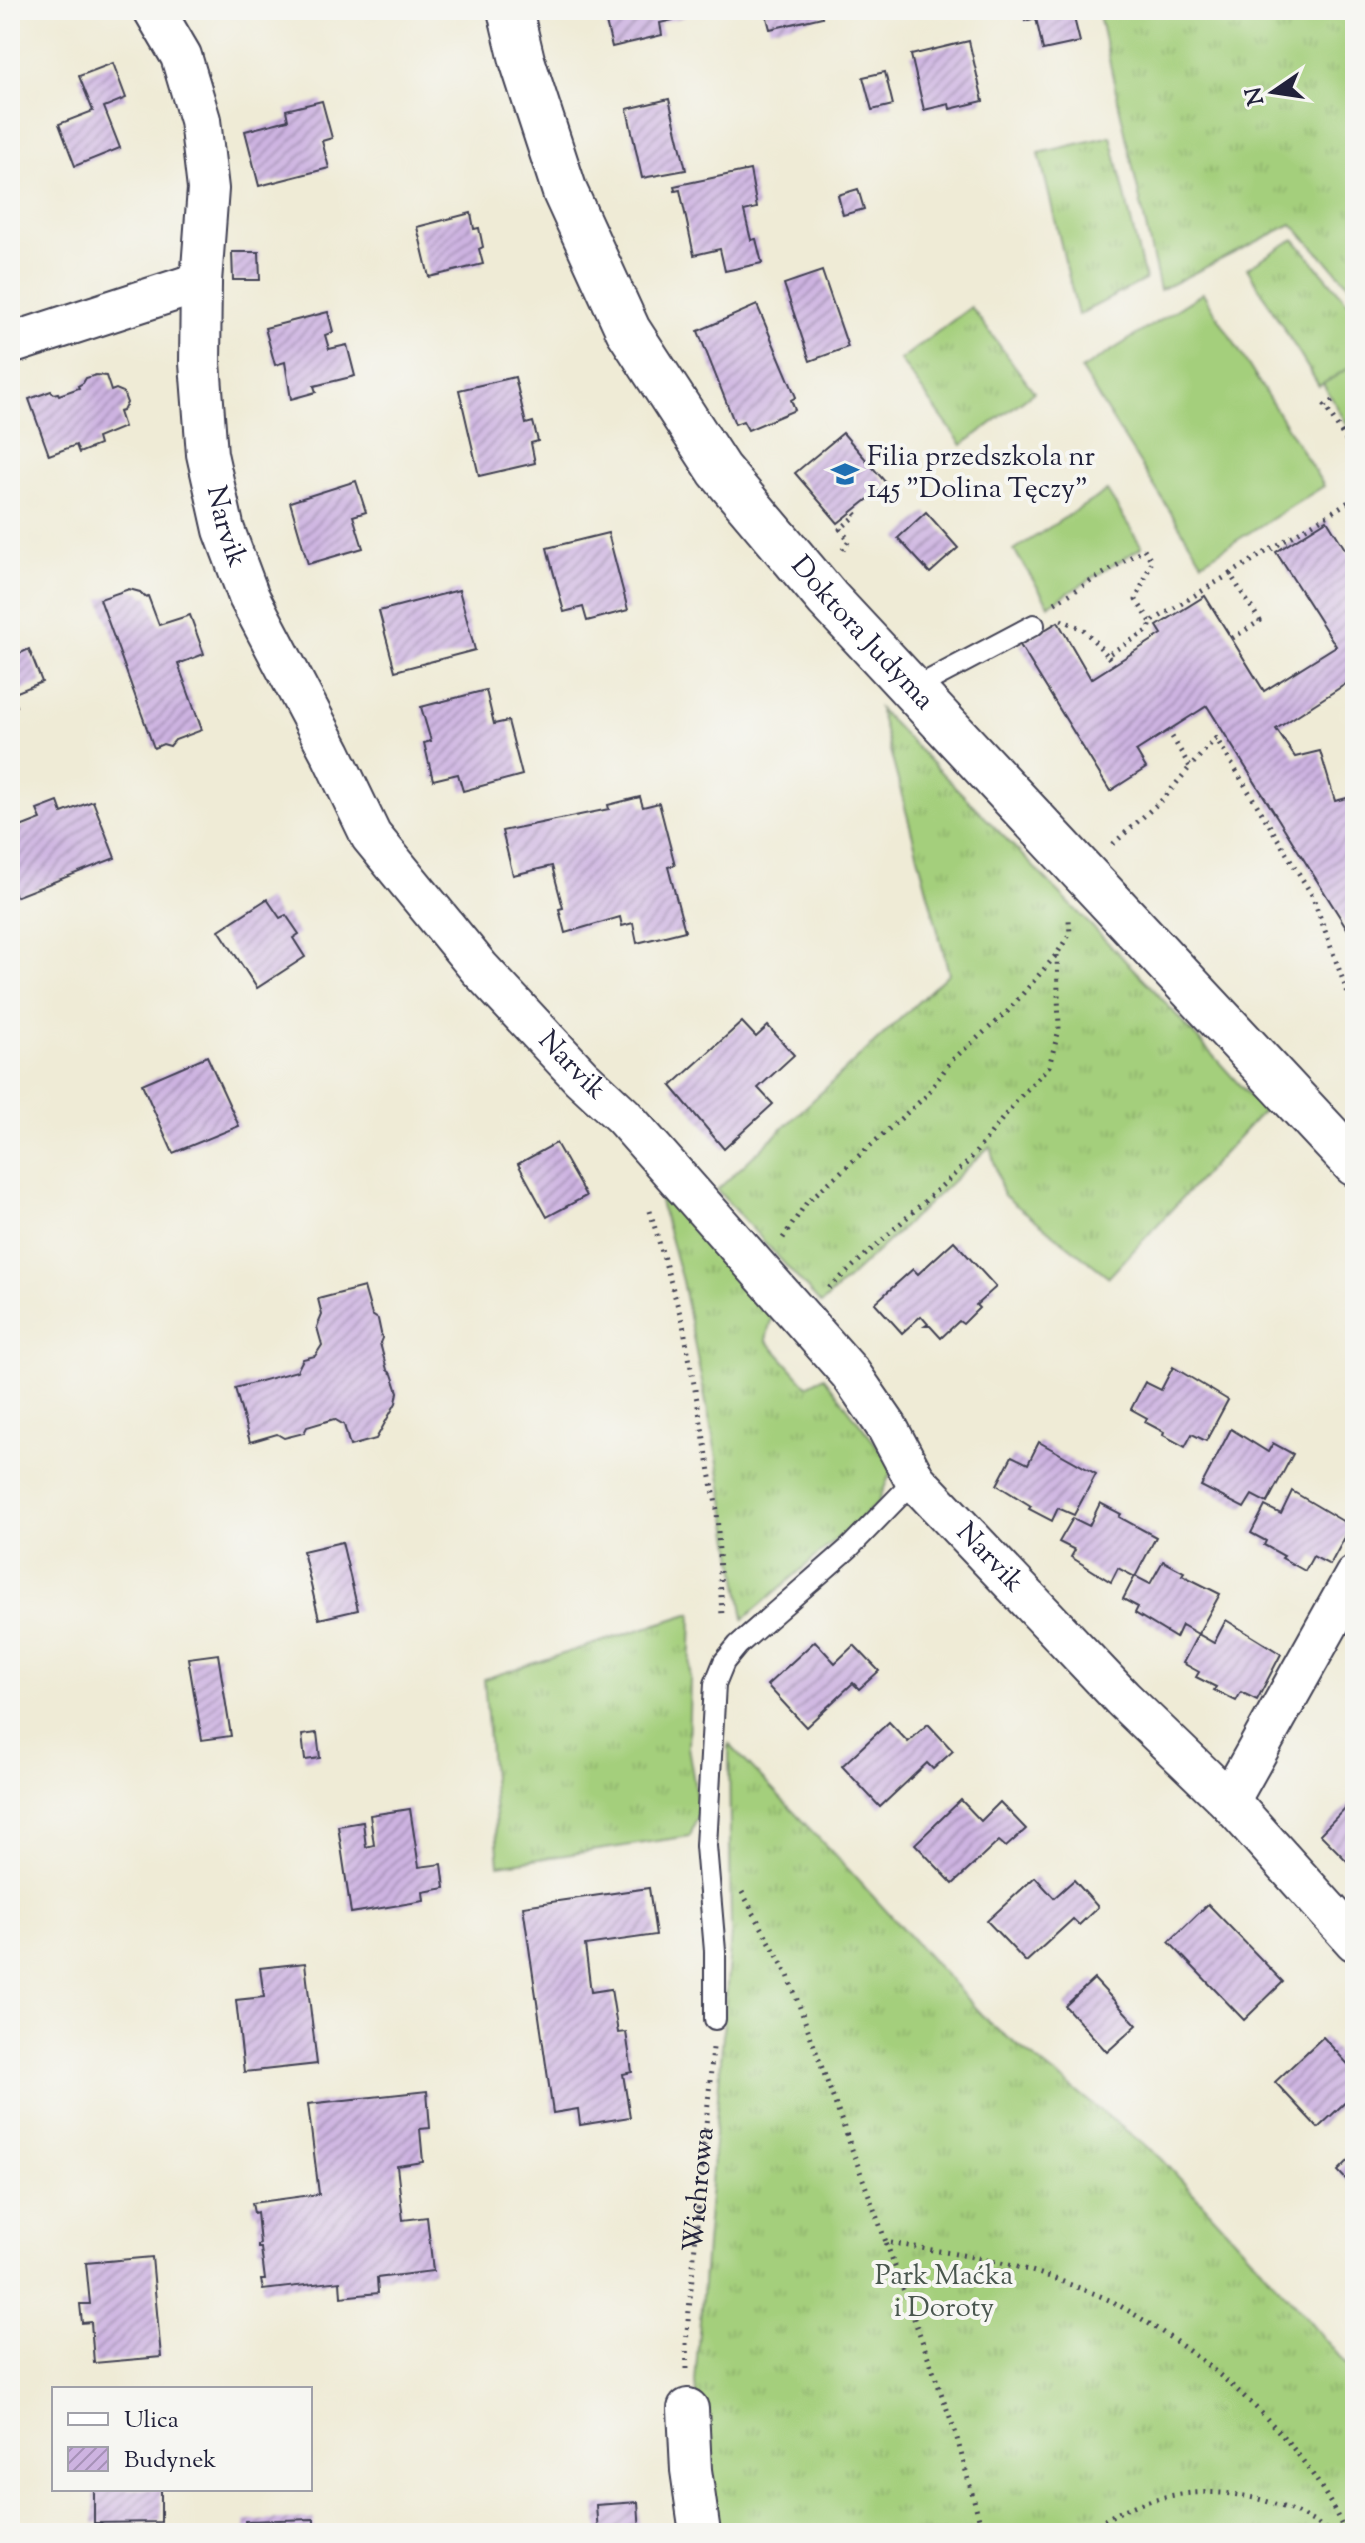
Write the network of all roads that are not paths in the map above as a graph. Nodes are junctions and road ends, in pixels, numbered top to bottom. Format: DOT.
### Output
graph roads {
  1 [pos="154,10"];
  2 [pos="510,10"];
  3 [pos="201,282"];
  4 [pos="10,344"];
  5 [pos="1034,625"];
  6 [pos="913,689"];
  7 [pos="1355,1164"];
  8 [pos="915,1480"];
  9 [pos="1355,1576"];
  10 [pos="1229,1801"];
  11 [pos="1355,1941"];
  12 [pos="715,2019"];
  13 [pos="688,2409"];
  14 [pos="700,2533"];
  1 -- 3 [label="street, Narvik"];
  2 -- 6 [label="street, Doktora Judyma"];
  3 -- 4 [label="street"];
  3 -- 8 [label="street, Narvik"];
  5 -- 6 [label="lane"];
  6 -- 7 [label="street, Doktora Judyma"];
  8 -- 10 [label="street, Narvik"];
  8 -- 12 [label="lane"];
  9 -- 10 [label="street"];
  10 -- 11 [label="street, Narvik"];
  13 -- 14 [label="street"];
}
